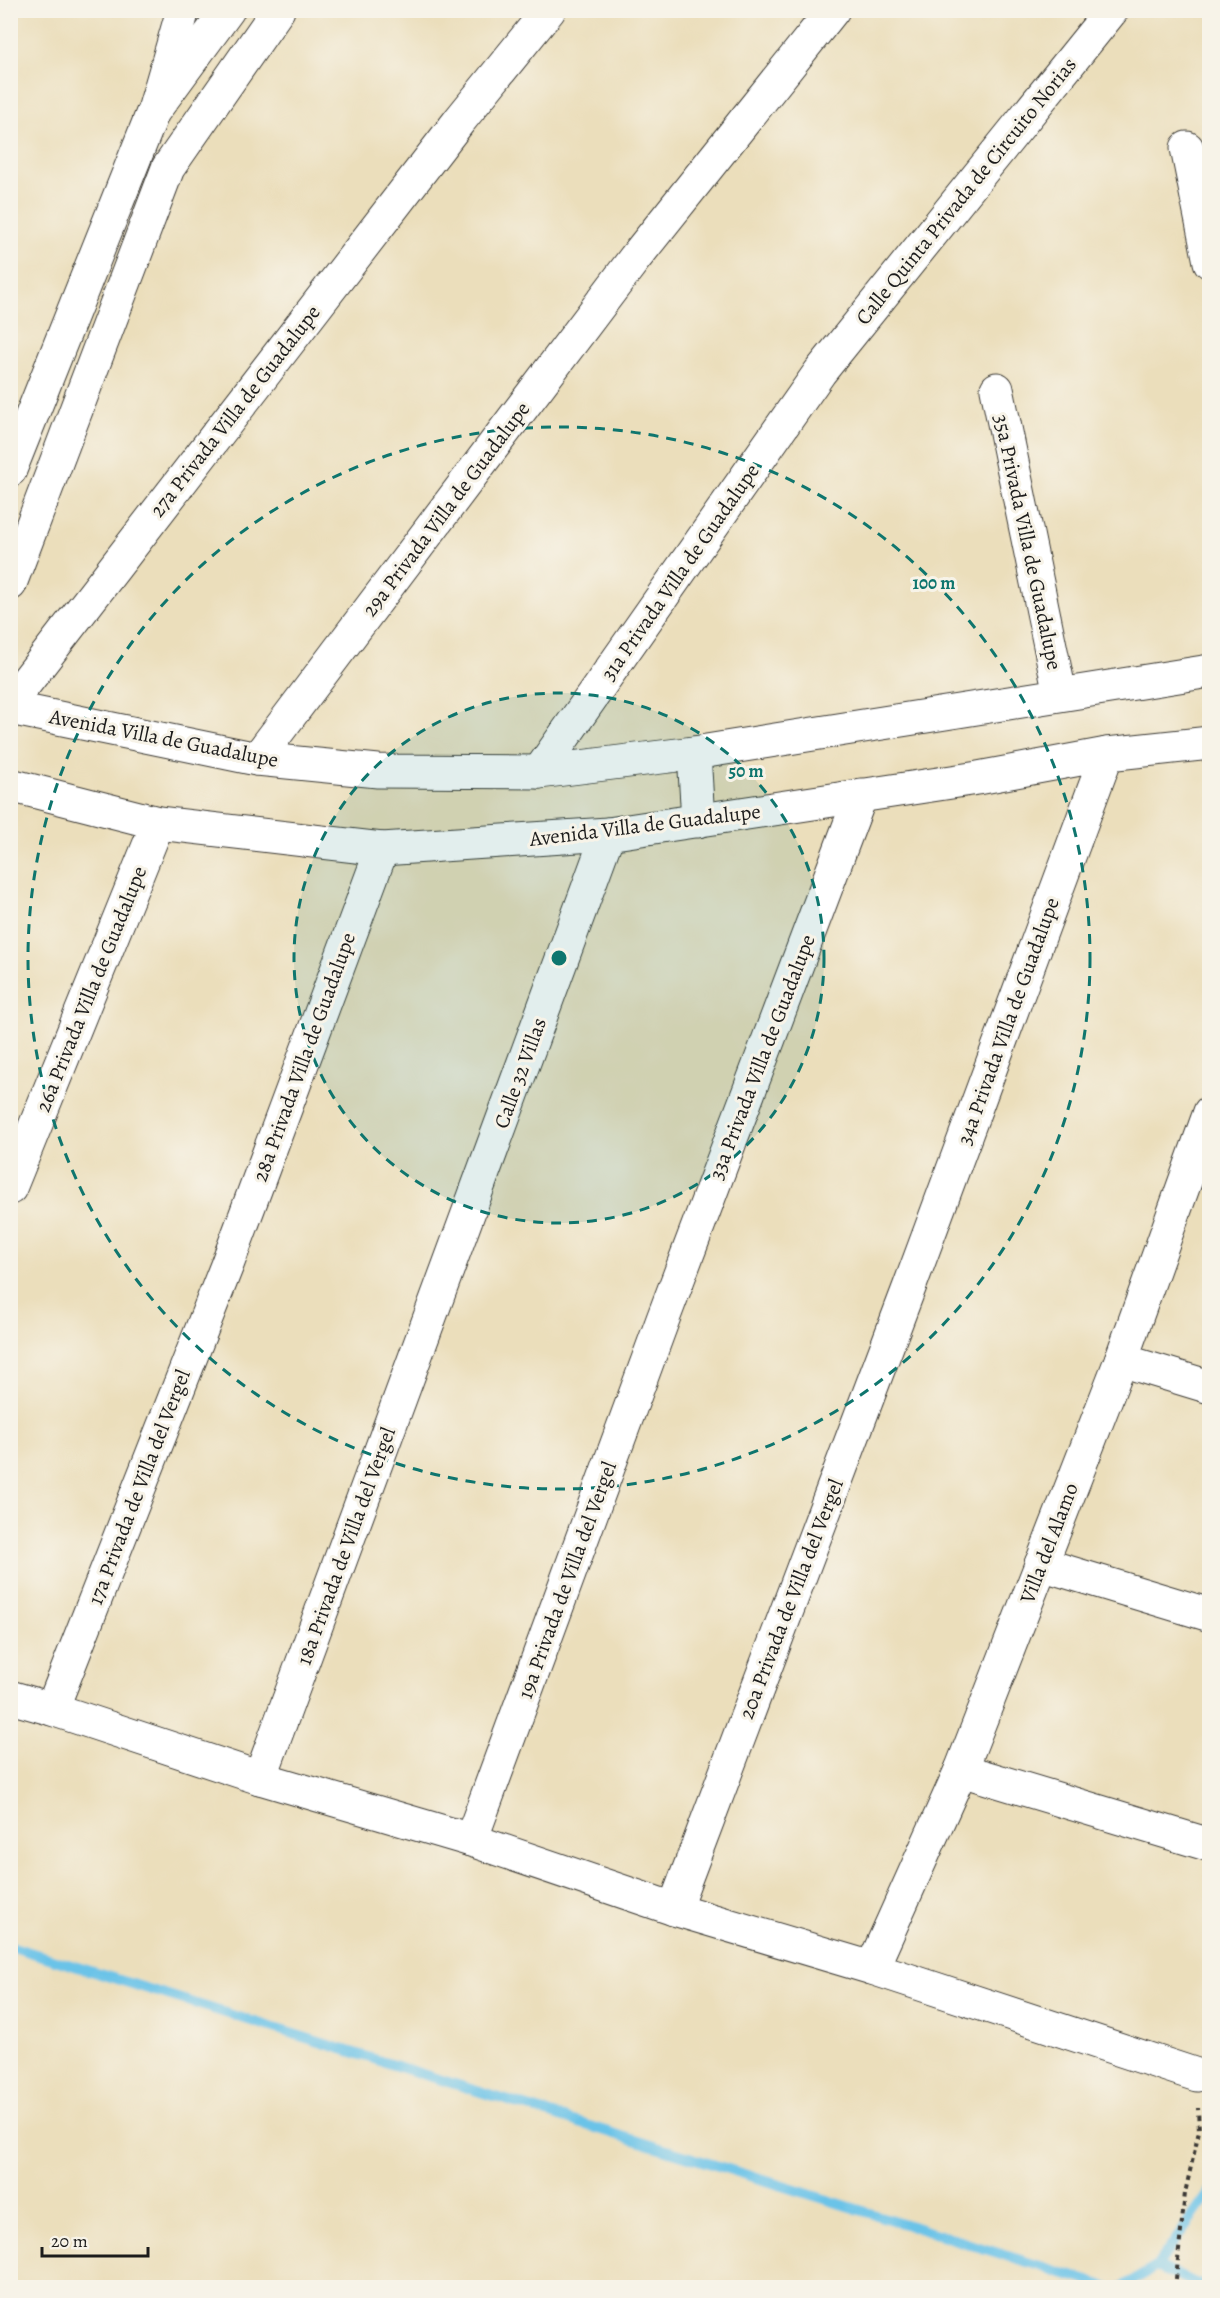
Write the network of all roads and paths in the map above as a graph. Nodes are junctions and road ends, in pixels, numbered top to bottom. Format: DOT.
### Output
graph roads {
  1 [pos="183,10"];
  2 [pos="228,10"];
  3 [pos="278,10"];
  4 [pos="549,10"];
  5 [pos="833,10"];
  6 [pos="1112,10"];
  7 [pos="153,112"];
  8 [pos="1187,148"];
  9 [pos="1209,262"];
  10 [pos="820,372"];
  11 [pos="997,389"];
  12 [pos="10,470"];
  13 [pos="10,584"];
  14 [pos="1209,671"];
  15 [pos="1060,694"];
  16 [pos="10,703"];
  17 [pos="10,708"];
  18 [pos="1209,743"];
  19 [pos="693,753"];
  20 [pos="1107,754"];
  21 [pos="257,759"];
  22 [pos="539,772"];
  23 [pos="10,785"];
  24 [pos="861,795"];
  25 [pos="698,821"];
  26 [pos="158,823"];
  27 [pos="608,834"];
  28 [pos="382,849"];
  29 [pos="1209,1112"];
  30 [pos="1203,1150"];
  31 [pos="10,1188"];
  32 [pos="227,1265"];
  33 [pos="909,1288"];
  34 [pos="431,1313"];
  35 [pos="663,1319"];
  36 [pos="1121,1360"];
  37 [pos="1209,1387"];
  38 [pos="1041,1564"];
  39 [pos="1209,1615"];
  40 [pos="10,1697"];
  41 [pos="52,1708"];
  42 [pos="961,1770"];
  43 [pos="260,1778"];
  44 [pos="471,1840"];
  45 [pos="1209,1845"];
  46 [pos="674,1909"];
  47 [pos="872,1968"];
  48 [pos="1197,2075"];
  49 [pos="1175,2288"];
  1 -- 7 [label="street"];
  2 -- 7 [label="street"];
  3 -- 13 [label="street"];
  4 -- 16 [label="street, 27a Privada Villa de Guadalupe"];
  5 -- 21 [label="street, 29a Privada Villa de Guadalupe"];
  6 -- 10 [label="street, Calle Quinta Privada de Circuito Norias"];
  7 -- 12 [label="street"];
  8 -- 9 [label="street"];
  10 -- 22 [label="street, 31a Privada Villa de Guadalupe"];
  11 -- 15 [label="street, 35a Privada Villa de Guadalupe"];
  14 -- 15 [label="street, Avenida Villa de Guadalupe"];
  15 -- 19 [label="street, Avenida Villa de Guadalupe"];
  17 -- 21 [label="street, Avenida Villa de Guadalupe"];
  18 -- 20 [label="street, Avenida Villa de Guadalupe"];
  19 -- 22 [label="street, Avenida Villa de Guadalupe"];
  19 -- 25 [label="street"];
  20 -- 24 [label="street, Avenida Villa de Guadalupe"];
  20 -- 33 [label="street, 34a Privada Villa de Guadalupe"];
  21 -- 22 [label="street, Avenida Villa de Guadalupe"];
  23 -- 26 [label="street, Avenida Villa de Guadalupe"];
  24 -- 25 [label="street, Avenida Villa de Guadalupe"];
  24 -- 35 [label="street, 33a Privada Villa de Guadalupe"];
  25 -- 27 [label="street, Avenida Villa de Guadalupe"];
  26 -- 28 [label="street, Avenida Villa de Guadalupe"];
  26 -- 31 [label="street, 26a Privada Villa de Guadalupe"];
  27 -- 28 [label="street, Avenida Villa de Guadalupe"];
  27 -- 34 [label="street, Calle 32 Villas"];
  28 -- 32 [label="street, 28a Privada Villa de Guadalupe"];
  29 -- 30 [label="street, Villa del Alamo"];
  30 -- 36 [label="street, Villa del Alamo"];
  32 -- 41 [label="street, 17a Privada de Villa del Vergel"];
  33 -- 46 [label="street, 20a Privada de Villa del Vergel"];
  34 -- 43 [label="street, 18a Privada de Villa del Vergel"];
  35 -- 44 [label="street, 19a Privada de Villa del Vergel"];
  36 -- 37 [label="street"];
  36 -- 38 [label="street, Villa del Alamo"];
  38 -- 39 [label="street"];
  38 -- 42 [label="street, Villa del Alamo"];
  40 -- 41 [label="street"];
  41 -- 43 [label="street"];
  42 -- 45 [label="street"];
  42 -- 47 [label="street, Villa del Alamo"];
  43 -- 44 [label="street"];
  44 -- 46 [label="street"];
  46 -- 47 [label="street"];
  47 -- 48 [label="street"];
  48 -- 49 [label="path"];
}
